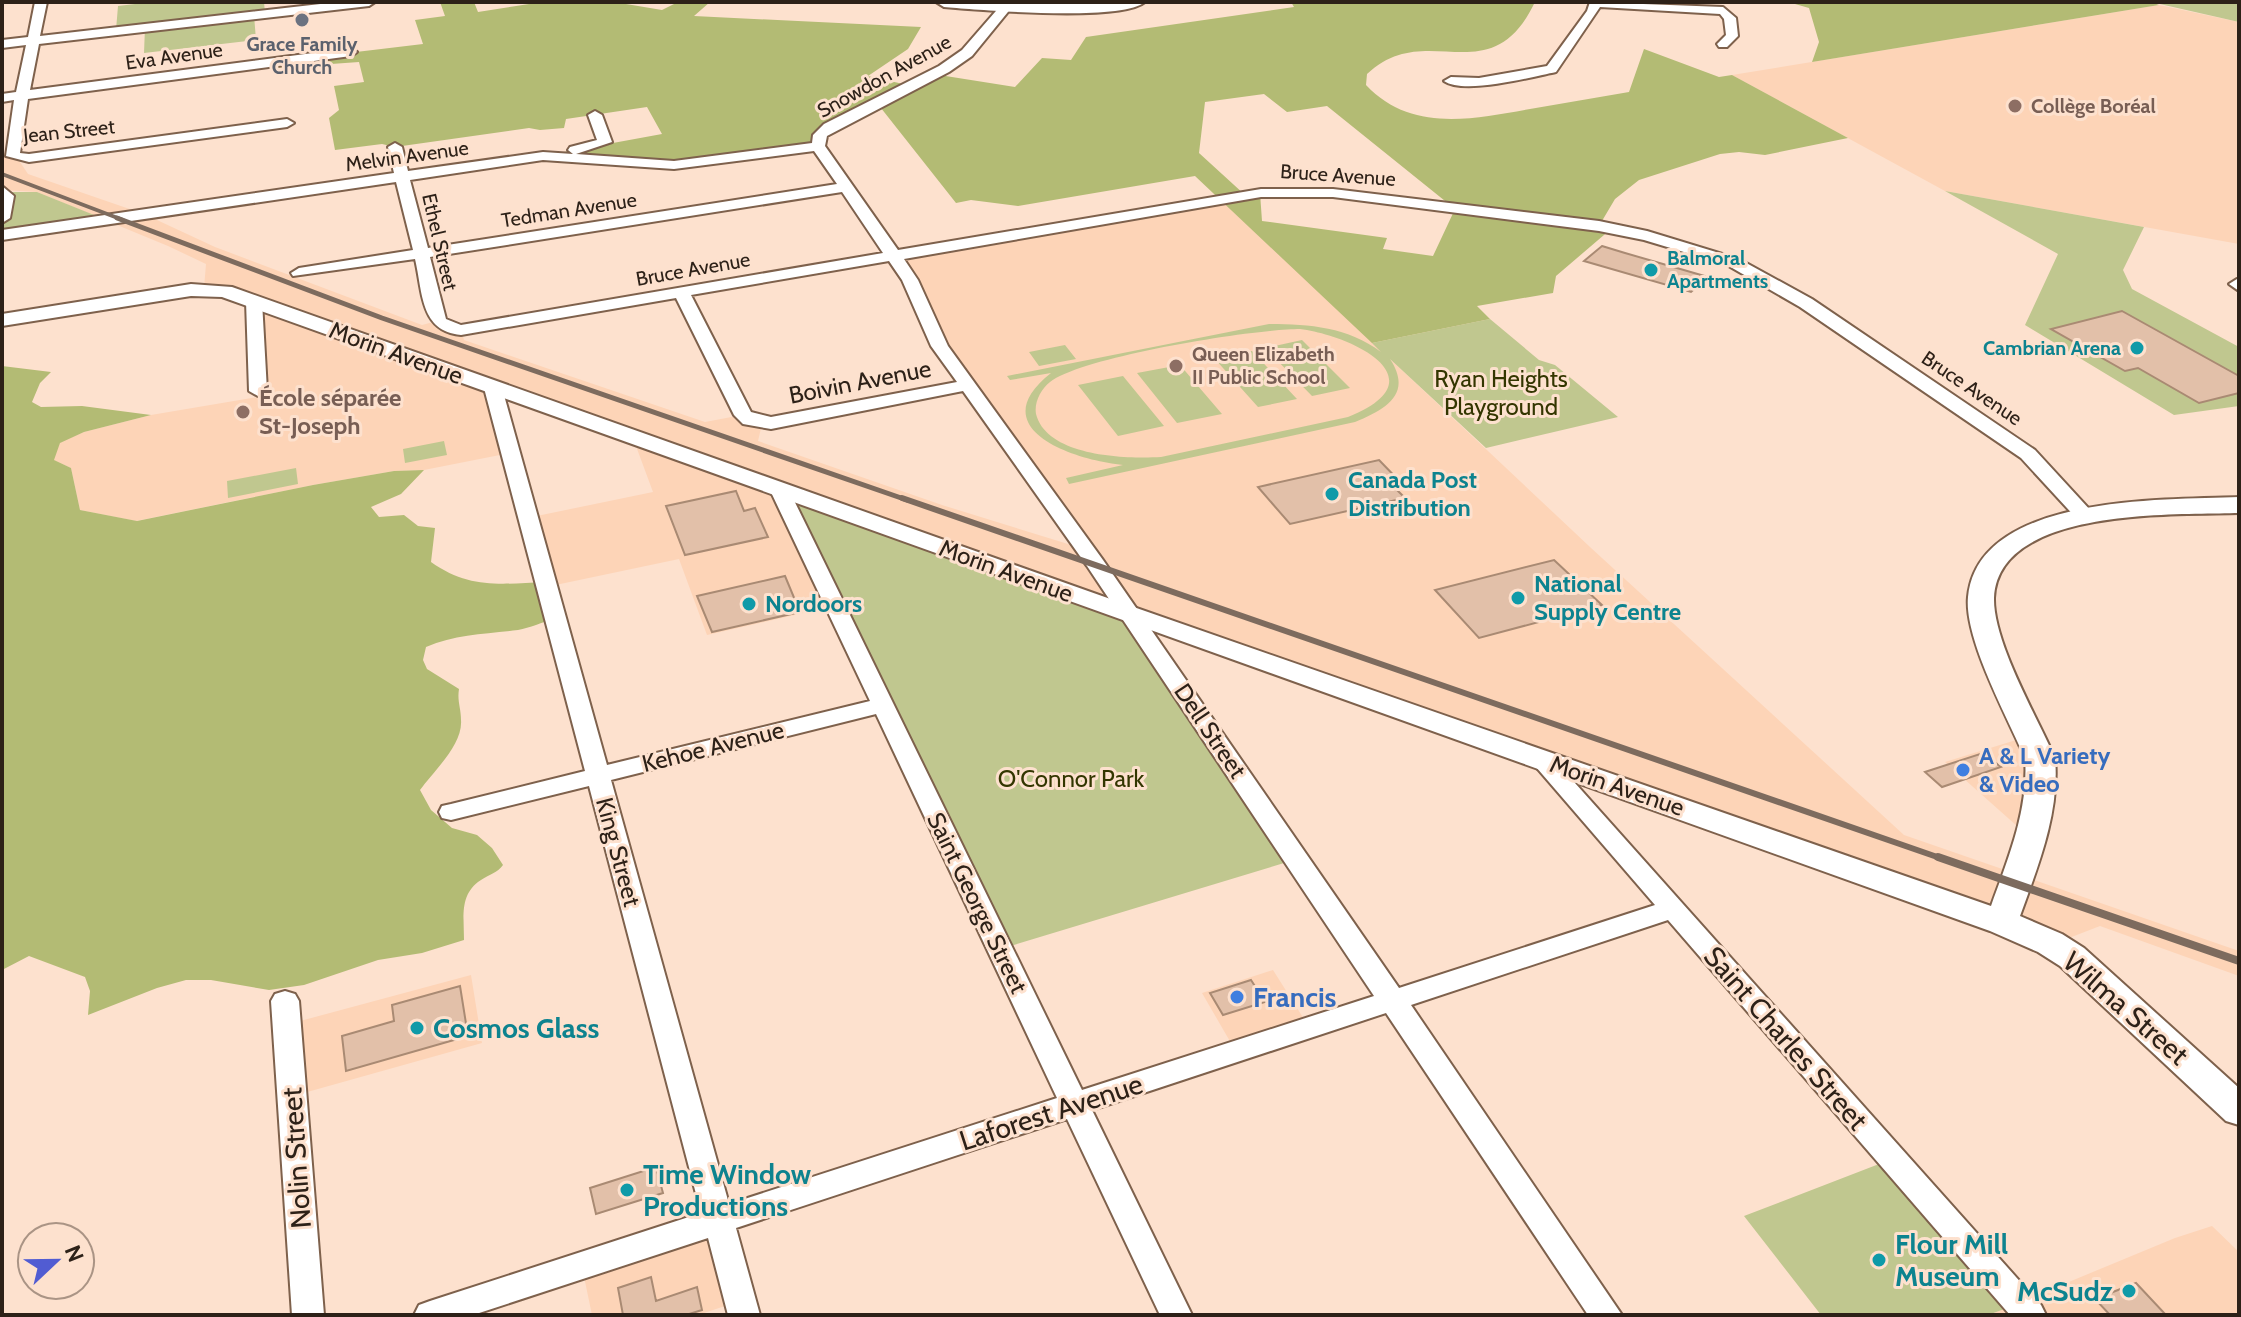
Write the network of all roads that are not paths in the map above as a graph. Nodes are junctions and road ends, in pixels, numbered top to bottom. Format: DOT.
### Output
graph roads {
  1 [pos="41,2"];
  2 [pos="369,2"];
  3 [pos="944,2"];
  4 [pos="1137,2"];
  5 [pos="1596,2"];
  6 [pos="1006,7"];
  7 [pos="33,40"];
  8 [pos="2,44"];
  9 [pos="1723,44"];
  10 [pos="351,52"];
  11 [pos="1451,81"];
  12 [pos="22,96"];
  13 [pos="2,98"];
  14 [pos="595,115"];
  15 [pos="287,123"];
  16 [pos="818,146"];
  17 [pos="395,147"];
  18 [pos="543,156"];
  19 [pos="405,176"];
  20 [pos="845,187"];
  21 [pos="4,193"];
  22 [pos="2,218"];
  23 [pos="2,235"];
  24 [pos="421,254"];
  25 [pos="894,256"];
  26 [pos="299,273"];
  27 [pos="682,293"];
  28 [pos="254,301"];
  29 [pos="2,320"];
  30 [pos="461,330"];
  31 [pos="968,385"];
  32 [pos="493,388"];
  33 [pos="258,391"];
  34 [pos="780,490"];
  35 [pos="2239,505"];
  36 [pos="2085,516"];
  37 [pos="1131,616"];
  38 [pos="882,705"];
  39 [pos="1542,760"];
  40 [pos="598,776"];
  41 [pos="451,812"];
  42 [pos="1672,909"];
  43 [pos="2002,922"];
  44 [pos="285,1001"];
  45 [pos="1392,1001"];
  46 [pos="1074,1104"];
  47 [pos="2239,1110"];
  48 [pos="717,1221"];
  49 [pos="308,1315"];
  50 [pos="430,1315"];
  51 [pos="744,1315"];
  52 [pos="1176,1315"];
  53 [pos="1606,1315"];
  54 [pos="2030,1315"];
  1 -- 7 [label="street, Jean Street"];
  2 -- 7 [label="street"];
  3 -- 6 [label="street"];
  4 -- 6 [label="street"];
  5 -- 9 [label="street"];
  5 -- 11 [label="street"];
  6 -- 16 [label="street, Snowdon Avenue"];
  7 -- 8 [label="street"];
  7 -- 12 [label="street, Jean Street"];
  10 -- 12 [label="street, Eva Avenue"];
  12 -- 13 [label="street, Eva Avenue"];
  12 -- 15 [label="street, Jean Street"];
  14 -- 18 [label="street"];
  16 -- 18 [label="street, Melvin Avenue"];
  16 -- 20 [label="street, Dell Street"];
  17 -- 19 [label="street, Ethel Street"];
  18 -- 19 [label="street, Melvin Avenue"];
  19 -- 23 [label="street, Melvin Avenue"];
  19 -- 24 [label="street, Ethel Street"];
  20 -- 24 [label="street, Tedman Avenue"];
  20 -- 25 [label="street, Dell Street"];
  21 -- 22 [label="street"];
  24 -- 26 [label="street, Tedman Avenue"];
  24 -- 30 [label="street, Ethel Street"];
  25 -- 27 [label="street, Bruce Avenue"];
  25 -- 31 [label="street, Dell Street"];
  25 -- 36 [label="street, Bruce Avenue"];
  27 -- 30 [label="street, Bruce Avenue"];
  27 -- 31 [label="street, Boivin Avenue"];
  28 -- 29 [label="street, Morin Avenue"];
  28 -- 32 [label="street, Morin Avenue"];
  28 -- 33 [label="street"];
  31 -- 37 [label="street, Dell Street"];
  32 -- 34 [label="street, Morin Avenue"];
  32 -- 40 [label="street, King Street"];
  34 -- 37 [label="street, Morin Avenue"];
  34 -- 38 [label="street, Saint George Street"];
  35 -- 36 [label="street"];
  36 -- 43 [label="street"];
  37 -- 39 [label="street, Morin Avenue"];
  37 -- 45 [label="street, Dell Street"];
  38 -- 40 [label="street, Kehoe Avenue"];
  38 -- 46 [label="street, Saint George Street"];
  39 -- 42 [label="street, Saint Charles Street"];
  39 -- 43 [label="street, Morin Avenue"];
  40 -- 41 [label="street, Kehoe Avenue"];
  40 -- 48 [label="street, King Street"];
  42 -- 45 [label="street, Laforest Avenue"];
  42 -- 54 [label="street, Saint Charles Street"];
  43 -- 47 [label="street, Wilma Street"];
  44 -- 49 [label="street, Nolin Street"];
  45 -- 46 [label="street, Laforest Avenue"];
  45 -- 53 [label="street, Dell Street"];
  46 -- 48 [label="street, Laforest Avenue"];
  46 -- 52 [label="street, Saint George Street"];
  48 -- 50 [label="street, Laforest Avenue"];
  48 -- 51 [label="street, King Street"];
}
